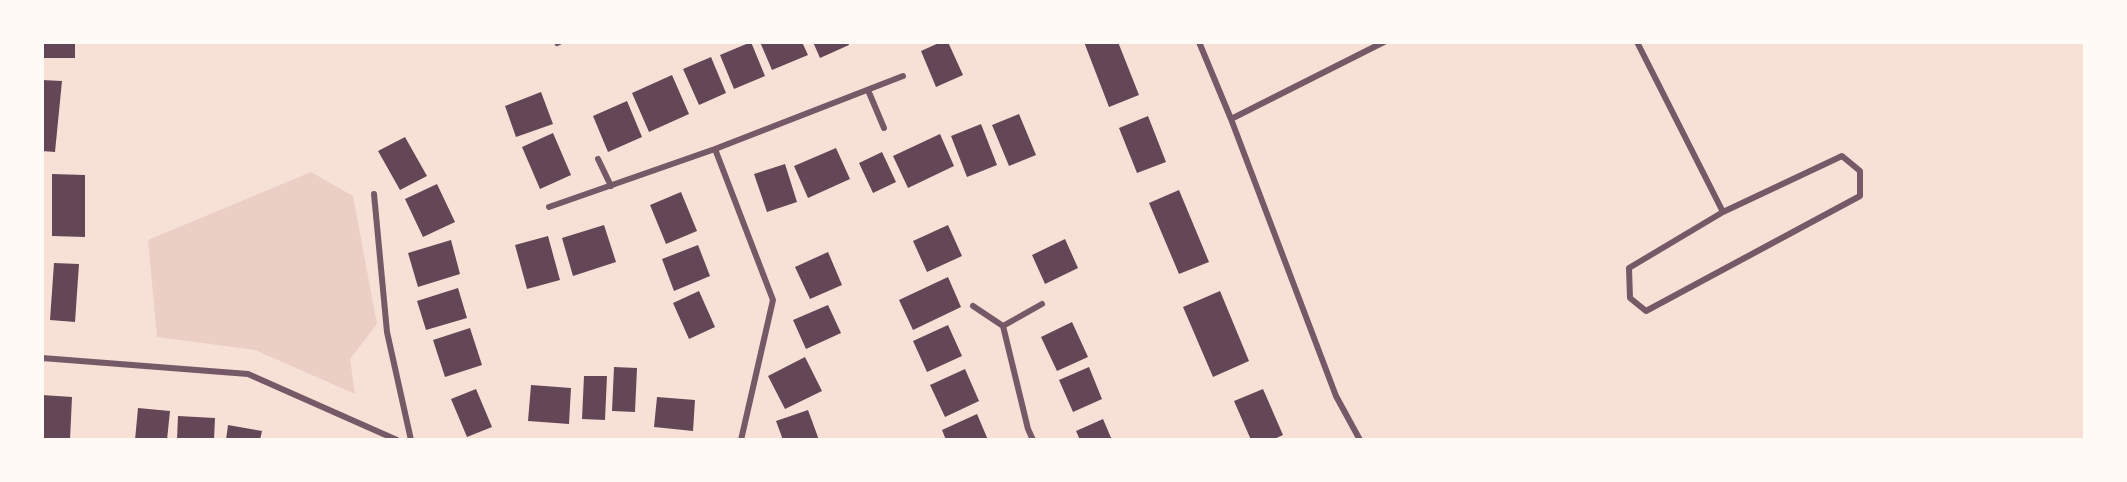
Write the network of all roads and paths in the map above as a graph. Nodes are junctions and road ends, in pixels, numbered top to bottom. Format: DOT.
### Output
graph roads {
  1 [pos="556,42"];
  2 [pos="561,42"];
  3 [pos="1199,42"];
  4 [pos="1383,42"];
  5 [pos="1637,42"];
  6 [pos="903,76"];
  7 [pos="868,90"];
  8 [pos="1231,119"];
  9 [pos="884,128"];
  10 [pos="715,148"];
  11 [pos="598,159"];
  12 [pos="610,186"];
  13 [pos="374,194"];
  14 [pos="549,207"];
  15 [pos="1723,212"];
  16 [pos="1042,304"];
  17 [pos="973,306"];
  18 [pos="1003,326"];
  19 [pos="42,358"];
  20 [pos="397,440"];
  21 [pos="411,440"];
  22 [pos="741,440"];
  23 [pos="1033,440"];
  24 [pos="1360,440"];
  1 -- 2 [label="lane"];
  3 -- 8 [label="street"];
  4 -- 8 [label="street"];
  5 -- 15 [label="street"];
  6 -- 7 [label="street"];
  7 -- 9 [label="street"];
  7 -- 10 [label="street"];
  8 -- 24 [label="street"];
  10 -- 12 [label="street"];
  10 -- 22 [label="street"];
  11 -- 12 [label="street"];
  12 -- 14 [label="street"];
  13 -- 21 [label="street"];
  15 -- 15 [label="street"];
  16 -- 18 [label="street"];
  17 -- 18 [label="street"];
  18 -- 23 [label="street"];
  19 -- 20 [label="street"];
}
